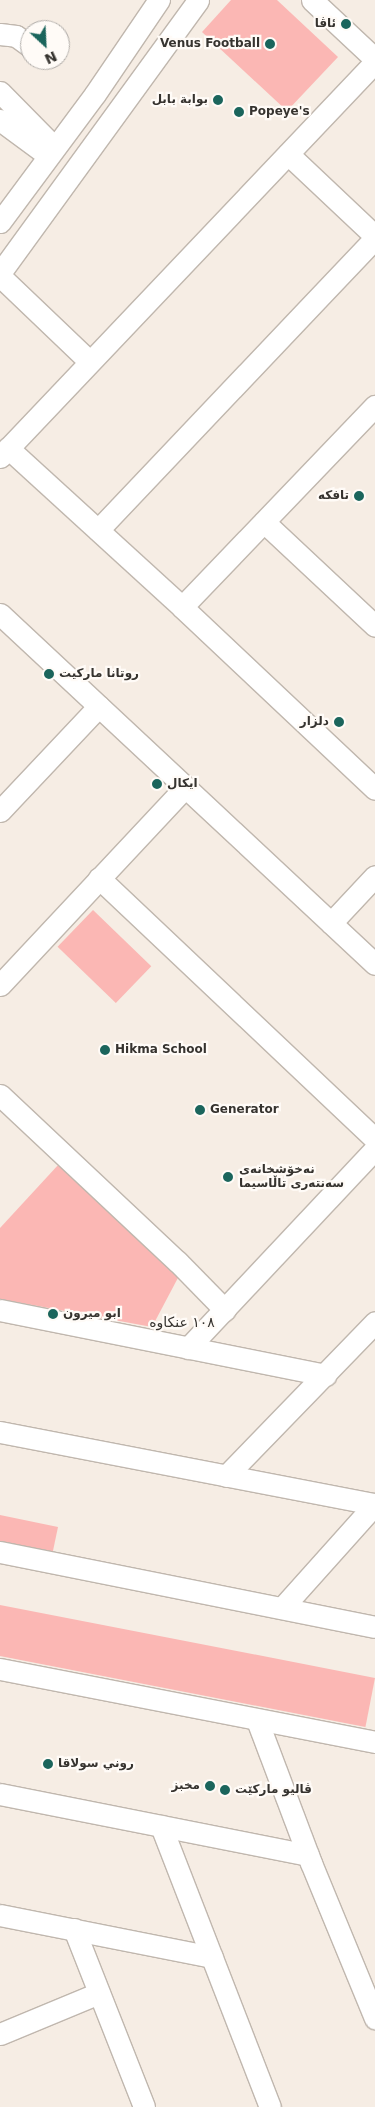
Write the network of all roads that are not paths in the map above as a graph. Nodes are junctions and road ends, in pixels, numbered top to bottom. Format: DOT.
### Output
graph roads {
  1 [pos="159,0"];
  2 [pos="198,0"];
  3 [pos="312,0"];
  4 [pos="0,34"];
  5 [pos="20,39"];
  6 [pos="375,60"];
  7 [pos="108,74"];
  8 [pos="0,92"];
  9 [pos="133,92"];
  10 [pos="0,120"];
  11 [pos="51,151"];
  12 [pos="288,154"];
  13 [pos="0,222"];
  14 [pos="375,237"];
  15 [pos="0,275"];
  16 [pos="90,362"];
  17 [pos="375,406"];
  18 [pos="4,453"];
  19 [pos="264,522"];
  20 [pos="98,530"];
  21 [pos="182,607"];
  22 [pos="372,617"];
  23 [pos="4,627"];
  24 [pos="99,706"];
  25 [pos="185,787"];
  26 [pos="375,790"];
  27 [pos="0,811"];
  28 [pos="375,876"];
  29 [pos="99,878"];
  30 [pos="331,923"];
  31 [pos="375,964"];
  32 [pos="0,985"];
  33 [pos="0,1095"];
  34 [pos="375,1139"];
  35 [pos="375,1149"];
  36 [pos="0,1310"];
  37 [pos="225,1310"];
  38 [pos="375,1322"];
  39 [pos="188,1348"];
  40 [pos="326,1375"];
  41 [pos="0,1432"];
  42 [pos="226,1476"];
  43 [pos="375,1504"];
  44 [pos="0,1552"];
  45 [pos="282,1608"];
  46 [pos="375,1627"];
  47 [pos="0,1670"];
  48 [pos="257,1720"];
  49 [pos="375,1742"];
  50 [pos="0,1794"];
  51 [pos="161,1826"];
  52 [pos="308,1855"];
  53 [pos="0,1915"];
  54 [pos="74,1929"];
  55 [pos="212,1957"];
  56 [pos="99,1993"];
  57 [pos="375,2018"];
  58 [pos="0,2034"];
  59 [pos="144,2107"];
  60 [pos="270,2107"];
  1 -- 7 [label="street"];
  2 -- 9 [label="street"];
  3 -- 6 [label="street"];
  4 -- 5 [label="street"];
  6 -- 12 [label="street"];
  7 -- 9 [label="street"];
  7 -- 11 [label="street"];
  8 -- 11 [label="street"];
  9 -- 15 [label="street"];
  10 -- 11 [label="street"];
  11 -- 13 [label="street"];
  12 -- 14 [label="street"];
  12 -- 16 [label="street"];
  14 -- 20 [label="street"];
  15 -- 16 [label="street"];
  16 -- 18 [label="street"];
  17 -- 19 [label="street"];
  18 -- 20 [label="street"];
  19 -- 21 [label="street"];
  19 -- 22 [label="street"];
  20 -- 21 [label="street"];
  21 -- 26 [label="street"];
  23 -- 24 [label="street"];
  24 -- 25 [label="street"];
  24 -- 27 [label="street"];
  25 -- 29 [label="street"];
  25 -- 30 [label="street"];
  28 -- 30 [label="street"];
  29 -- 32 [label="street"];
  29 -- 34 [label="street"];
  30 -- 31 [label="street"];
  33 -- 37 [label="street"];
  35 -- 37 [label="street"];
  36 -- 39 [label="street"];
  37 -- 39 [label="street"];
  38 -- 40 [label="street"];
  39 -- 40 [label="street"];
  40 -- 42 [label="street"];
  41 -- 42 [label="street"];
  42 -- 43 [label="street"];
  43 -- 45 [label="street"];
  44 -- 45 [label="street"];
  45 -- 46 [label="street"];
  47 -- 48 [label="street"];
  48 -- 49 [label="street"];
  48 -- 52 [label="street"];
  50 -- 51 [label="street"];
  51 -- 52 [label="street"];
  51 -- 55 [label="street"];
  52 -- 57 [label="street"];
  53 -- 54 [label="street"];
  54 -- 55 [label="street"];
  54 -- 56 [label="street"];
  55 -- 60 [label="street"];
  56 -- 58 [label="street"];
  56 -- 59 [label="street"];
}
